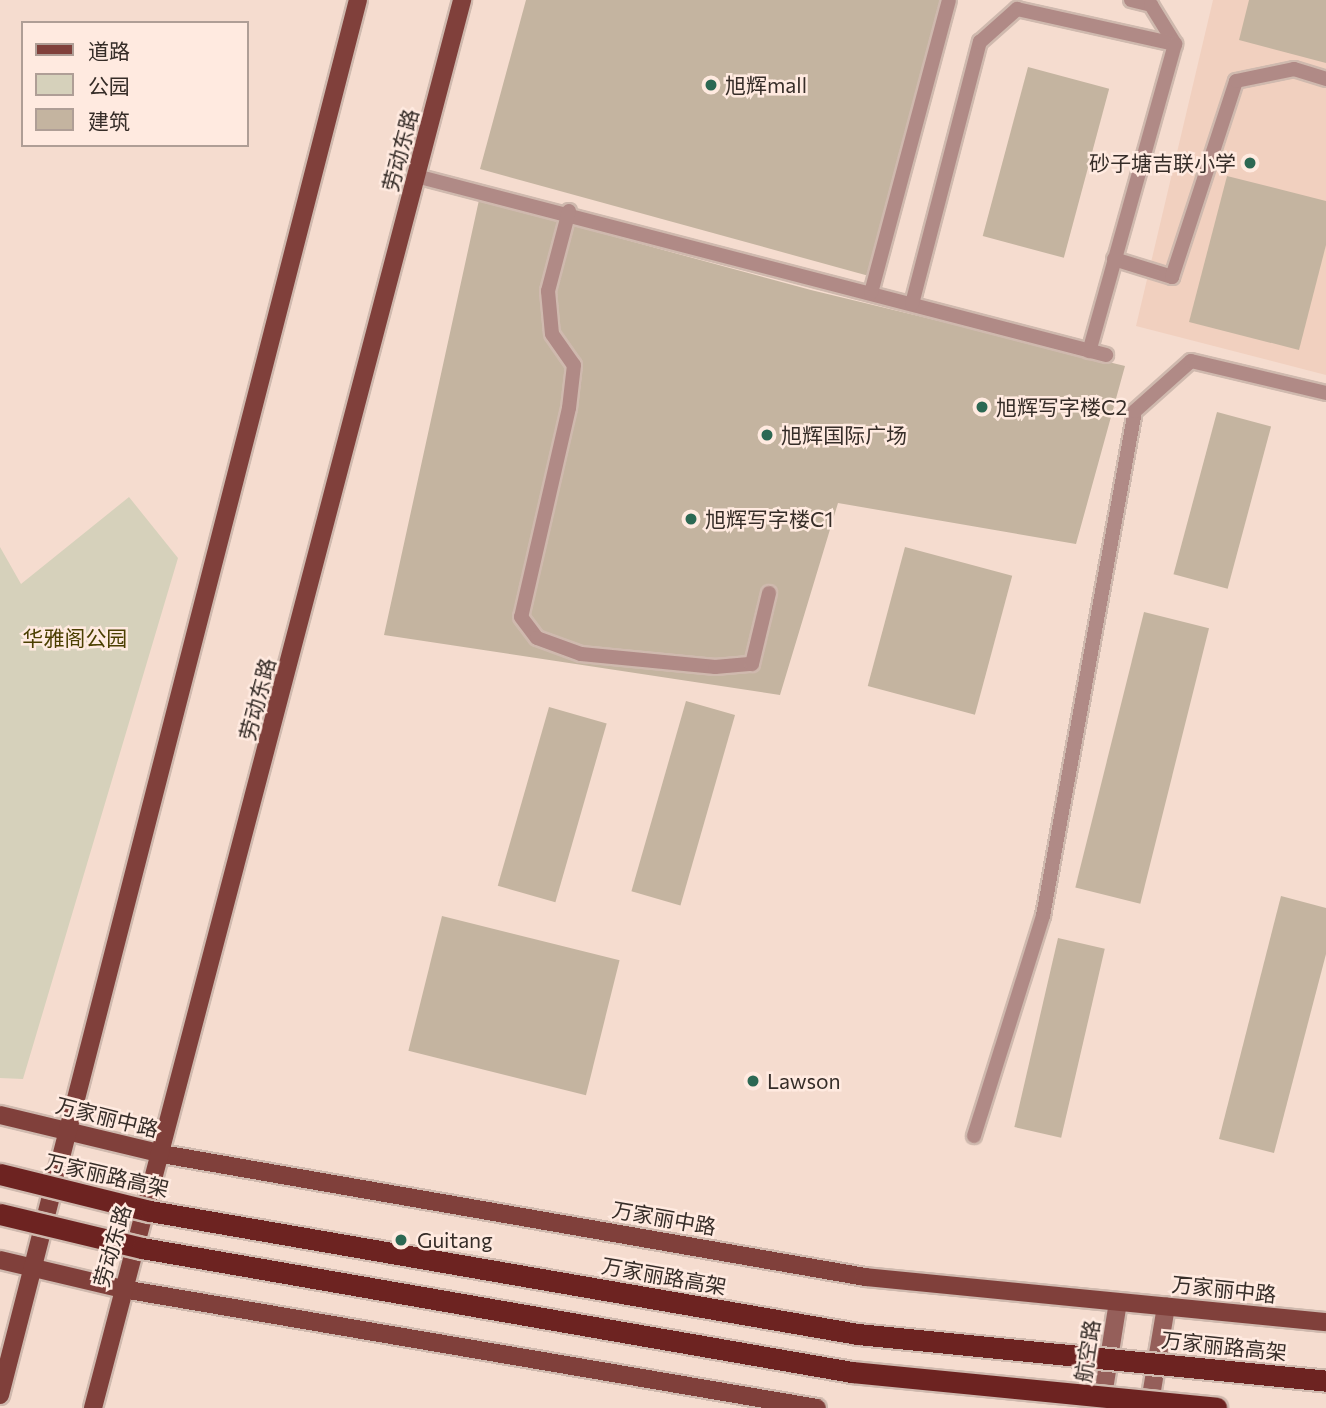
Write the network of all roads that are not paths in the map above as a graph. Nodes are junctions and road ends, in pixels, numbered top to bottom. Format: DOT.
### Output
graph roads {
  1 [pos="358,0"];
  2 [pos="462,0"];
  3 [pos="949,0"];
  4 [pos="1131,0"];
  5 [pos="1175,44"];
  6 [pos="1326,79"];
  7 [pos="416,176"];
  8 [pos="569,211"];
  9 [pos="1114,259"];
  10 [pos="870,293"];
  11 [pos="912,304"];
  12 [pos="1089,351"];
  13 [pos="1106,355"];
  14 [pos="1326,393"];
  15 [pos="769,593"];
  16 [pos="0,1115"];
  17 [pos="67,1131"];
  18 [pos="974,1136"];
  19 [pos="162,1154"];
  20 [pos="0,1174"];
  21 [pos="0,1214"];
  22 [pos="0,1260"];
  23 [pos="32,1267"];
  24 [pos="123,1289"];
  25 [pos="1118,1302"];
  26 [pos="1166,1306"];
  27 [pos="1326,1322"];
  28 [pos="1326,1381"];
  29 [pos="0,1395"];
  30 [pos="93,1408"];
  31 [pos="817,1408"];
  32 [pos="1101,1408"];
  33 [pos="1149,1408"];
  34 [pos="1216,1408"];
  1 -- 17 [label="main road"];
  2 -- 7 [label="main road, 劳动东路"];
  3 -- 10 [label="lane"];
  4 -- 5 [label="lane"];
  5 -- 9 [label="lane"];
  5 -- 11 [label="lane"];
  6 -- 9 [label="lane"];
  7 -- 8 [label="lane"];
  7 -- 19 [label="main road, 劳动东路"];
  8 -- 10 [label="lane"];
  8 -- 15 [label="lane"];
  9 -- 12 [label="lane"];
  10 -- 11 [label="lane"];
  11 -- 12 [label="lane"];
  12 -- 13 [label="lane"];
  14 -- 18 [label="lane"];
  16 -- 17 [label="main road, 万家丽中路"];
  17 -- 19 [label="main road, 万家丽中路"];
  17 -- 23 [label="main road"];
  19 -- 24 [label="main road, 劳动东路"];
  19 -- 25 [label="main road, 万家丽中路"];
  20 -- 28 [label="highway, 万家丽路高架, bridge"];
  21 -- 34 [label="highway, bridge"];
  22 -- 23 [label="main road"];
  23 -- 24 [label="main road"];
  23 -- 29 [label="main road"];
  24 -- 30 [label="main road, 劳动东路"];
  24 -- 31 [label="main road"];
  25 -- 26 [label="main road, 万家丽中路"];
  25 -- 32 [label="street, 航空路"];
  26 -- 27 [label="main road, 万家丽中路"];
  26 -- 33 [label="street"];
}
